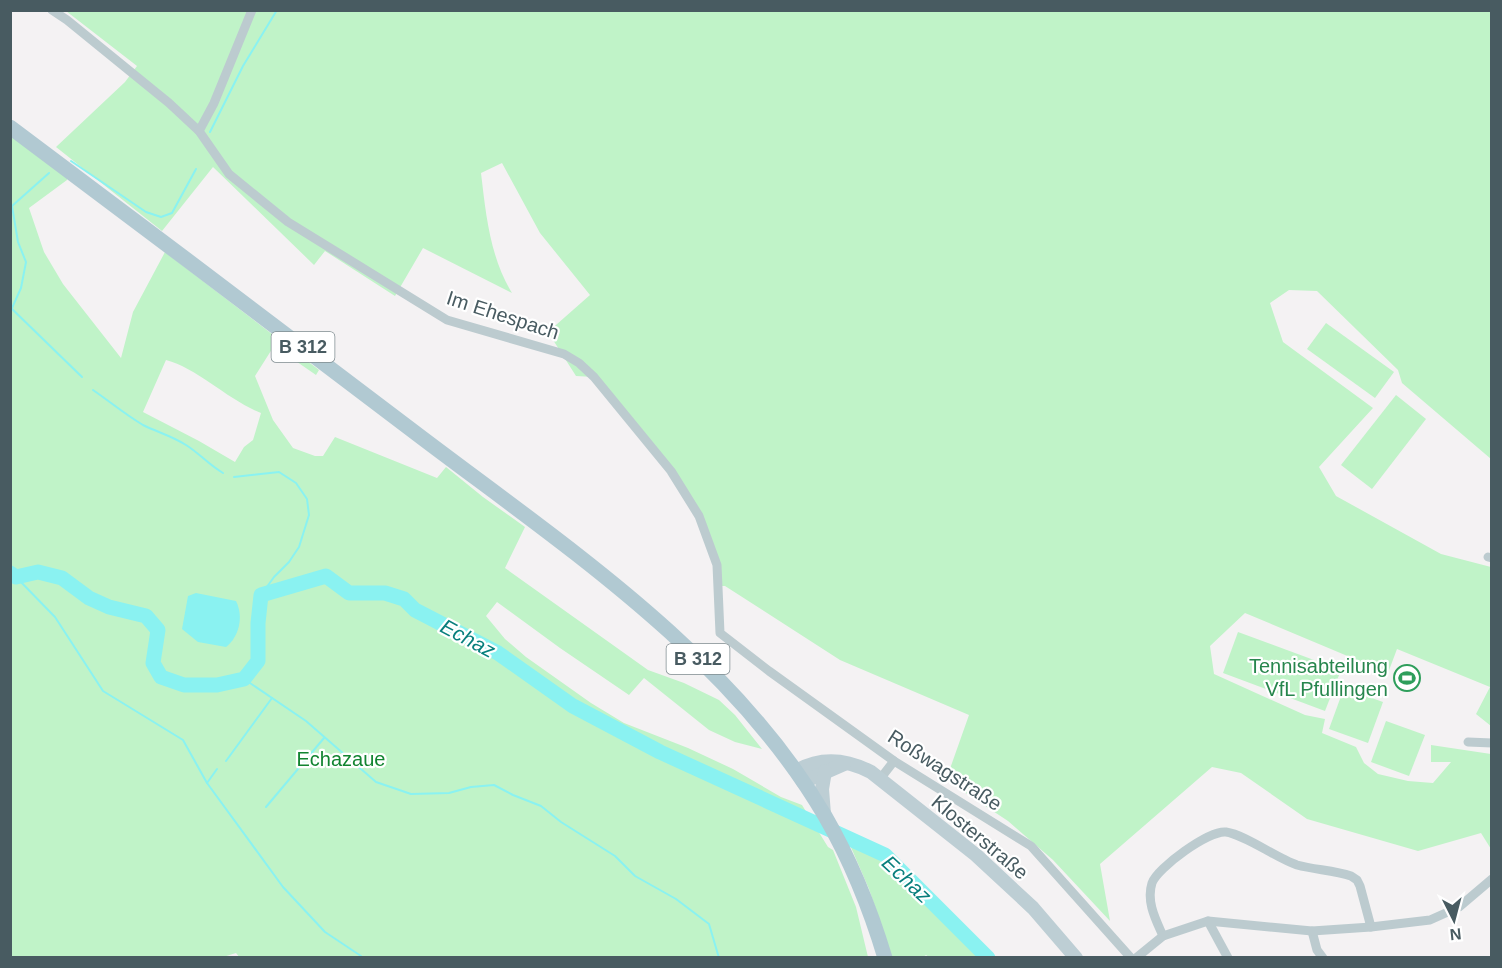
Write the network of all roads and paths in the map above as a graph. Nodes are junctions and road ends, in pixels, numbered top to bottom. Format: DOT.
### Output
graph roads {
  1 [pos="52,10"];
  2 [pos="252,10"];
  3 [pos="10,127"];
  4 [pos="199,131"];
  5 [pos="720,633"];
  6 [pos="1468,742"];
  7 [pos="1491,743"];
  8 [pos="894,761"];
  9 [pos="846,764"];
  10 [pos="825,771"];
  11 [pos="799,776"];
  12 [pos="880,779"];
  13 [pos="826,819"];
  14 [pos="1491,879"];
  15 [pos="1208,921"];
  16 [pos="1371,927"];
  17 [pos="1312,931"];
  18 [pos="1163,936"];
  19 [pos="885,957"];
  20 [pos="1076,957"];
  21 [pos="1131,957"];
  22 [pos="1137,957"];
  23 [pos="1228,957"];
  24 [pos="1323,957"];
  1 -- 4 [label="street, Im Ehespach"];
  2 -- 4 [label="street"];
  3 -- 11 [label="main road, B 312"];
  4 -- 5 [label="street, Im Ehespach"];
  5 -- 8 [label="street, Roßwagstraße"];
  6 -- 7 [label="street"];
  8 -- 12 [label="street"];
  8 -- 21 [label="street, Roßwagstraße"];
  9 -- 10 [label="main road"];
  9 -- 11 [label="main road, Klosterstraße"];
  9 -- 12 [label="main road, Klosterstraße"];
  10 -- 11 [label="main road"];
  10 -- 13 [label="main road"];
  11 -- 13 [label="main road, B 312"];
  12 -- 20 [label="main road, Klosterstraße"];
  13 -- 19 [label="main road, B 312"];
  14 -- 16 [label="street"];
  15 -- 17 [label="street"];
  15 -- 18 [label="street"];
  15 -- 23 [label="street"];
  16 -- 17 [label="street"];
  16 -- 18 [label="street"];
  17 -- 24 [label="street"];
  18 -- 22 [label="street"];
}
